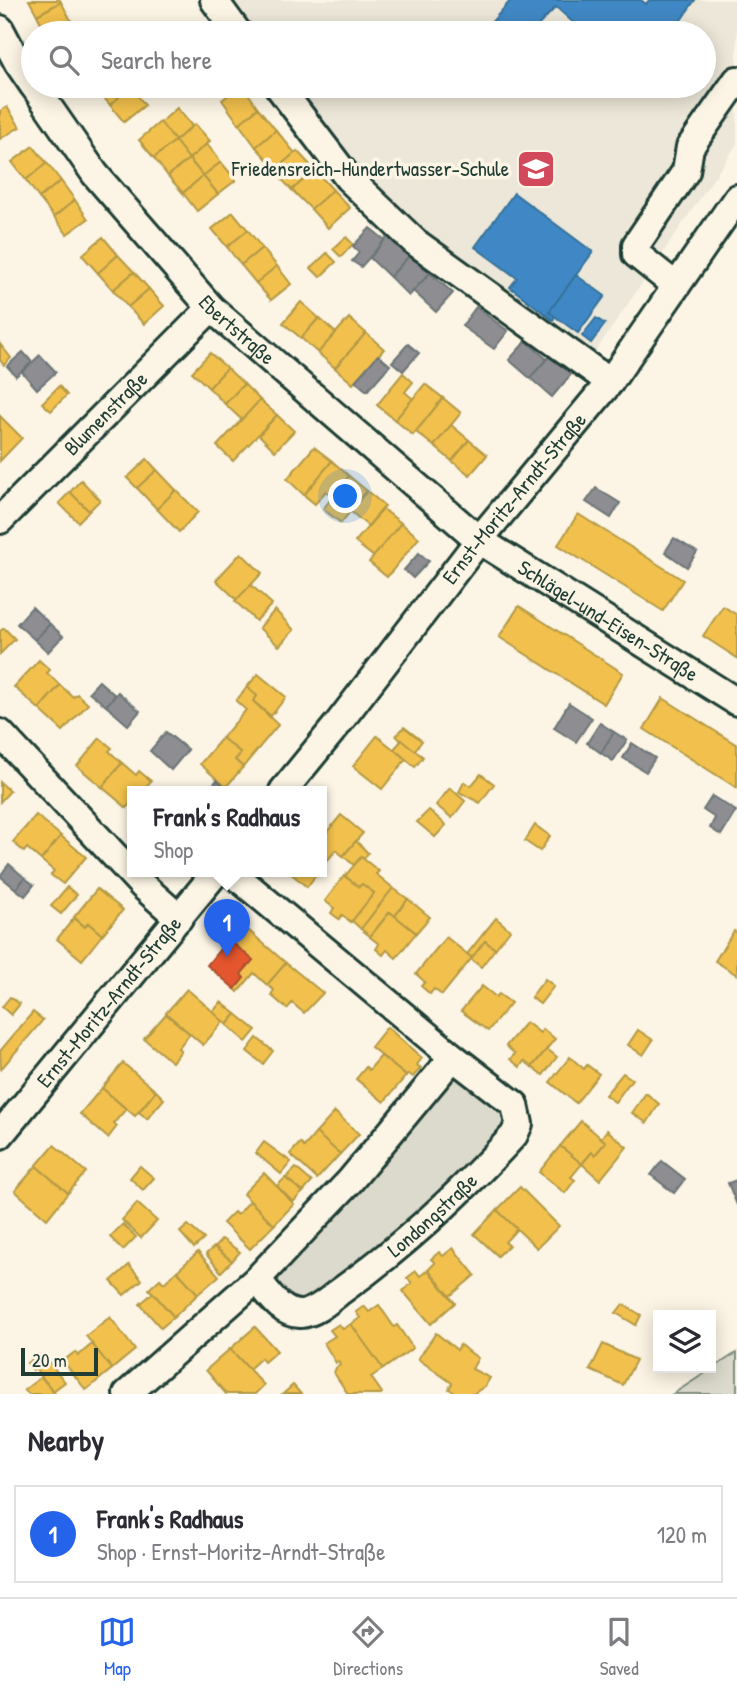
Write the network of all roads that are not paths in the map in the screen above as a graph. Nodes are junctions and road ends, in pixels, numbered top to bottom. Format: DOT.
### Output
graph roads {
  1 [pos="214,0"];
  2 [pos="229,21"];
  3 [pos="0,29"];
  4 [pos="21,67"];
  5 [pos="737,80"];
  6 [pos="42,98"];
  7 [pos="287,98"];
  8 [pos="737,198"];
  9 [pos="676,286"];
  10 [pos="211,308"];
  11 [pos="610,382"];
  12 [pos="0,520"];
  13 [pos="479,540"];
  14 [pos="737,702"];
  15 [pos="0,733"];
  16 [pos="287,786"];
  17 [pos="127,869"];
  18 [pos="135,877"];
  19 [pos="212,877"];
  20 [pos="237,877"];
  21 [pos="179,918"];
  22 [pos="453,1057"];
  23 [pos="0,1135"];
  24 [pos="257,1279"];
  25 [pos="127,1394"];
  1 -- 2 [label="street"];
  3 -- 4 [label="street, Ebertstraße"];
  5 -- 9 [label="street"];
  6 -- 10 [label="street, Ebertstraße"];
  7 -- 11 [label="street"];
  8 -- 9 [label="street, Ernst-Moritz-Arndt-Straße"];
  9 -- 11 [label="street, Ernst-Moritz-Arndt-Straße"];
  10 -- 12 [label="street, Blumenstraße"];
  10 -- 13 [label="street, Ebertstraße"];
  11 -- 13 [label="street, Ernst-Moritz-Arndt-Straße"];
  13 -- 14 [label="street, Schlägel-und-Eisen-Straße"];
  13 -- 16 [label="street, Ernst-Moritz-Arndt-Straße"];
  15 -- 17 [label="street"];
  18 -- 21 [label="street"];
  19 -- 21 [label="street, Ernst-Moritz-Arndt-Straße"];
  20 -- 22 [label="street, Londongstraße"];
  21 -- 23 [label="street, Ernst-Moritz-Arndt-Straße"];
  22 -- 24 [label="street"];
  22 -- 24 [label="street, Londongstraße"];
  24 -- 25 [label="street"];
}
